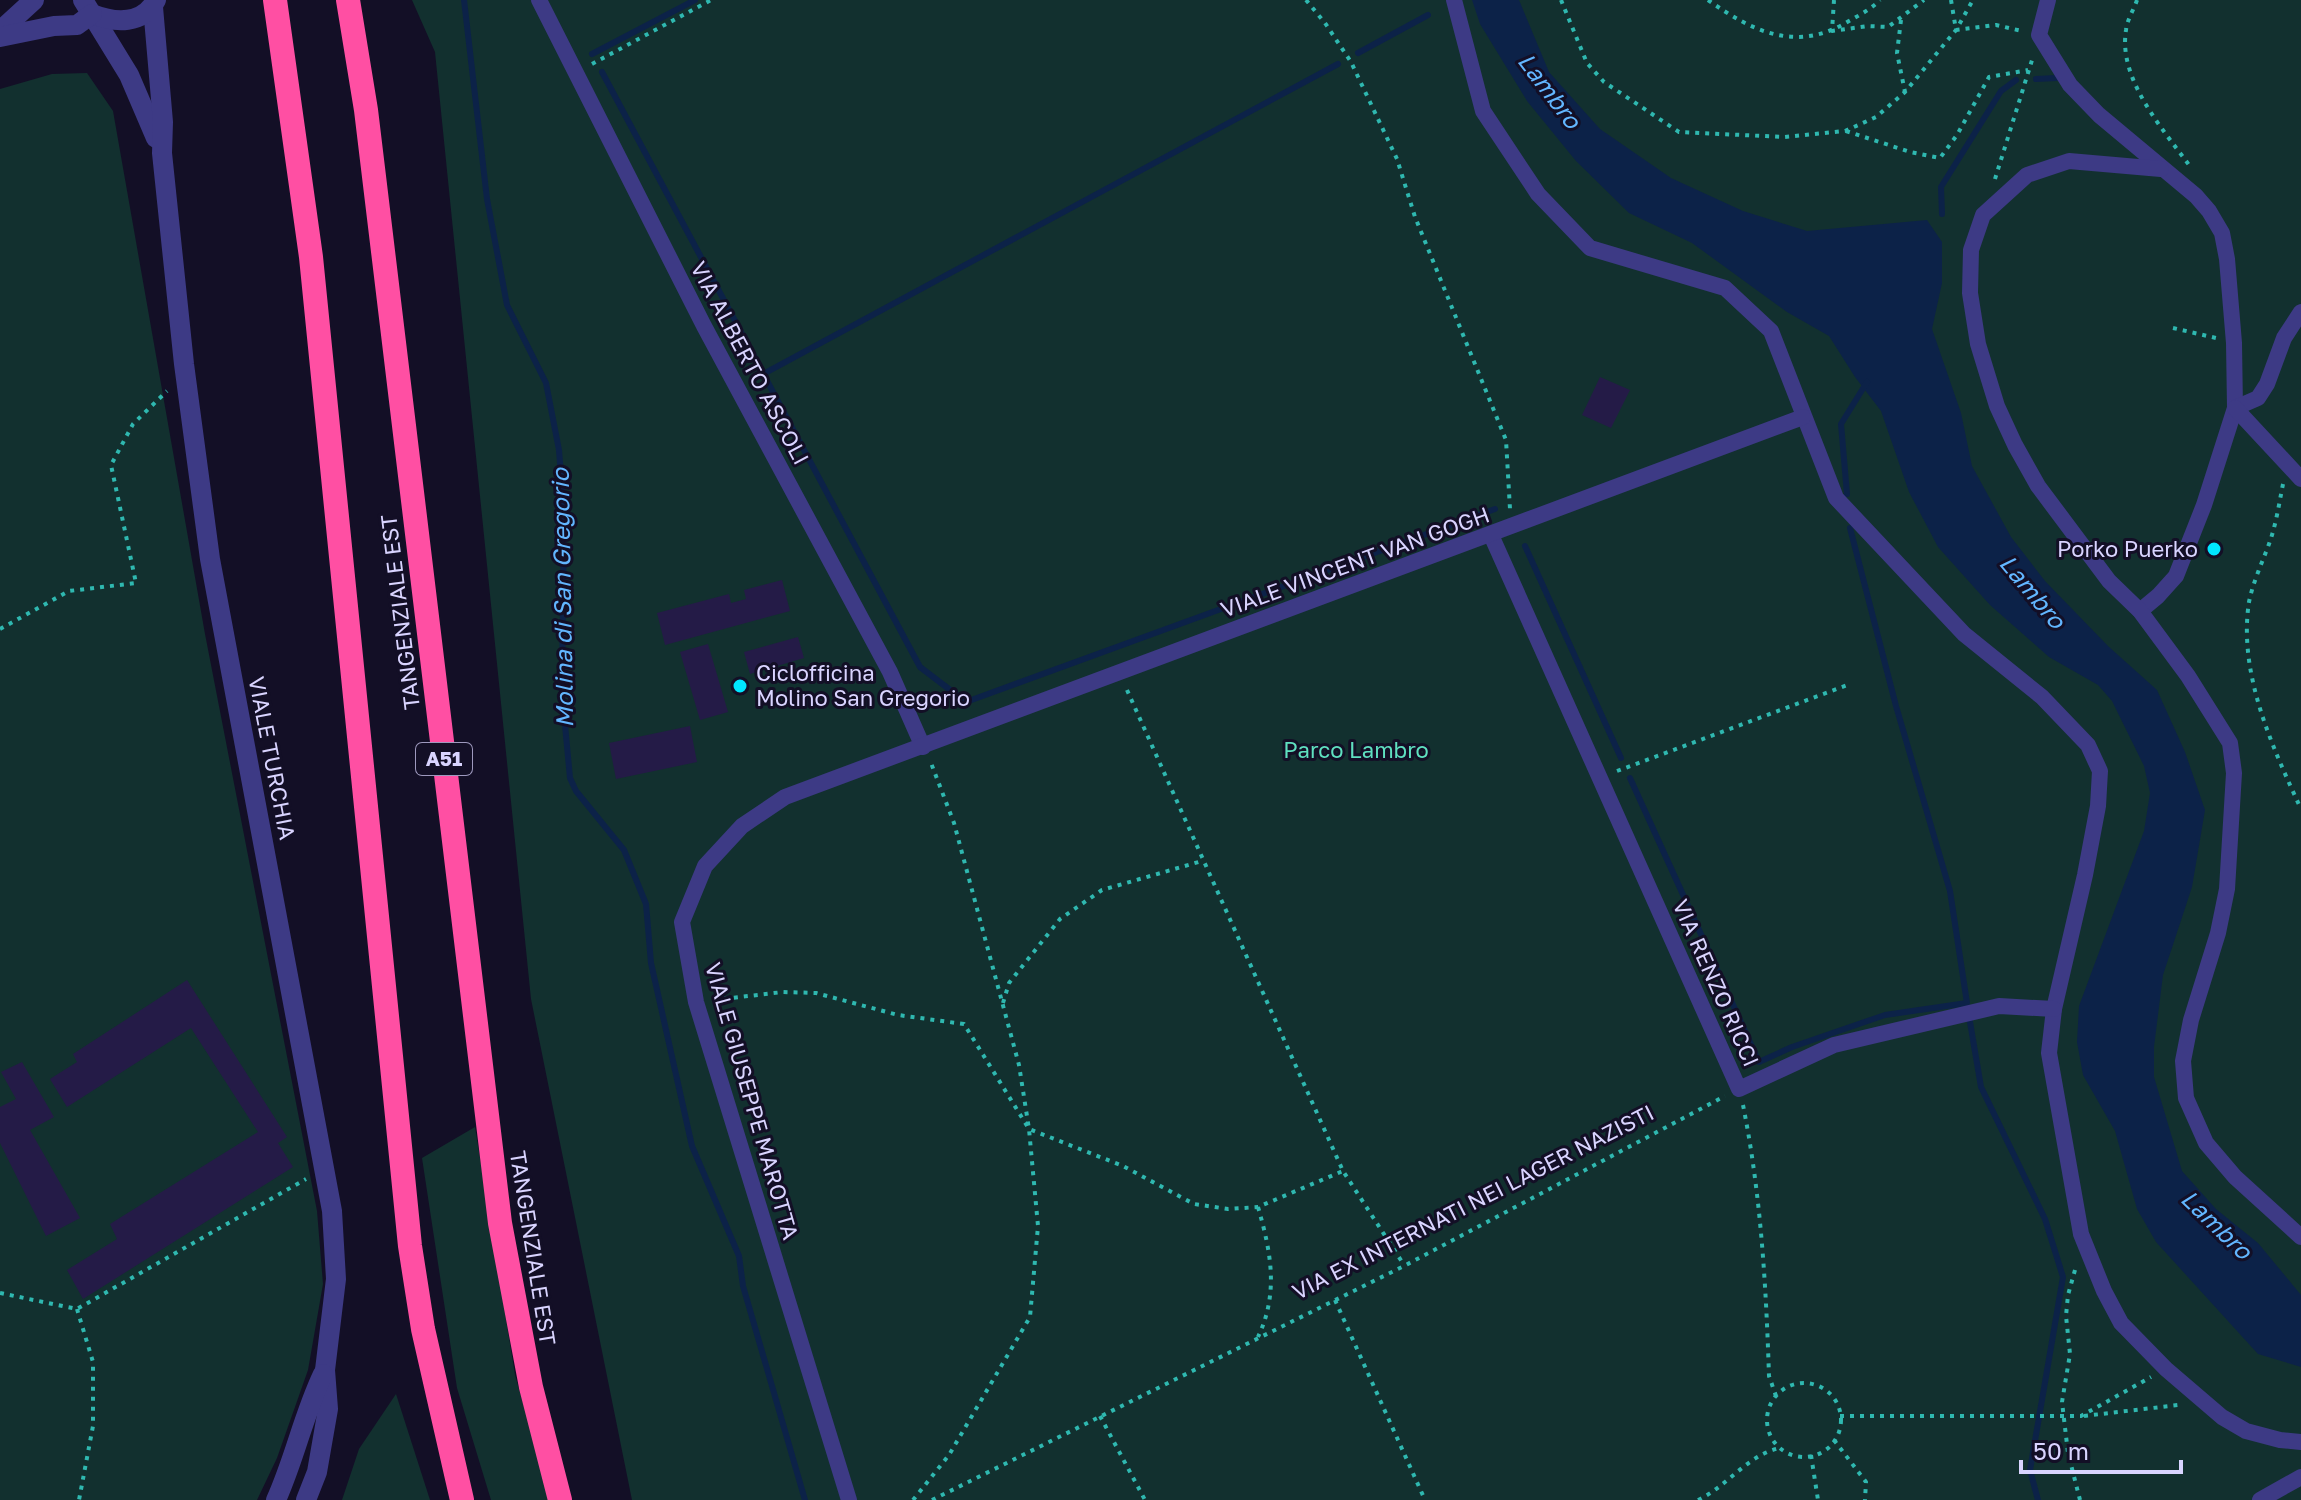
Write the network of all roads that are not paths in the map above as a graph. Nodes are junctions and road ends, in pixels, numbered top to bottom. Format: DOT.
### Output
graph roads {
  1 [pos="34,0"];
  2 [pos="539,0"];
  3 [pos="1454,0"];
  4 [pos="2048,0"];
  5 [pos="154,3"];
  6 [pos="88,7"];
  7 [pos="349,7"];
  8 [pos="277,11"];
  9 [pos="0,31"];
  10 [pos="0,37"];
  11 [pos="162,153"];
  12 [pos="2161,169"];
  13 [pos="2301,312"];
  14 [pos="2235,408"];
  15 [pos="1803,417"];
  16 [pos="2301,479"];
  17 [pos="1491,535"];
  18 [pos="2140,611"];
  19 [pos="923,747"];
  20 [pos="2054,1009"];
  21 [pos="2301,1237"];
  22 [pos="325,1370"];
  23 [pos="2301,1442"];
  24 [pos="2301,1477"];
  25 [pos="276,1500"];
  26 [pos="306,1500"];
  27 [pos="462,1500"];
  28 [pos="560,1500"];
  29 [pos="849,1500"];
  30 [pos="2260,1500"];
  1 -- 9 [label="street"];
  2 -- 19 [label="street, VIA ALBERTO ASCOLI"];
  3 -- 15 [label="street"];
  4 -- 12 [label="street"];
  5 -- 6 [label="street"];
  5 -- 11 [label="street, VIALE TURCHIA"];
  6 -- 10 [label="street"];
  6 -- 11 [label="street, VIALE TURCHIA"];
  7 -- 28 [label="highway, TANGENZIALE EST / A51"];
  8 -- 27 [label="highway"];
  11 -- 22 [label="street, VIALE TURCHIA"];
  12 -- 14 [label="street"];
  12 -- 18 [label="street"];
  13 -- 14 [label="street"];
  14 -- 16 [label="street"];
  14 -- 18 [label="street"];
  15 -- 17 [label="street, VIALE VINCENT VAN GOGH"];
  15 -- 20 [label="street"];
  17 -- 19 [label="street, VIALE VINCENT VAN GOGH"];
  17 -- 20 [label="street, VIA RENZO RICCI"];
  18 -- 21 [label="street"];
  19 -- 29 [label="street, VIALE GIUSEPPE MAROTTA"];
  20 -- 23 [label="street"];
  22 -- 25 [label="street, VIALE TURCHIA"];
  22 -- 26 [label="street, VIALE TURCHIA"];
  24 -- 30 [label="street"];
}
